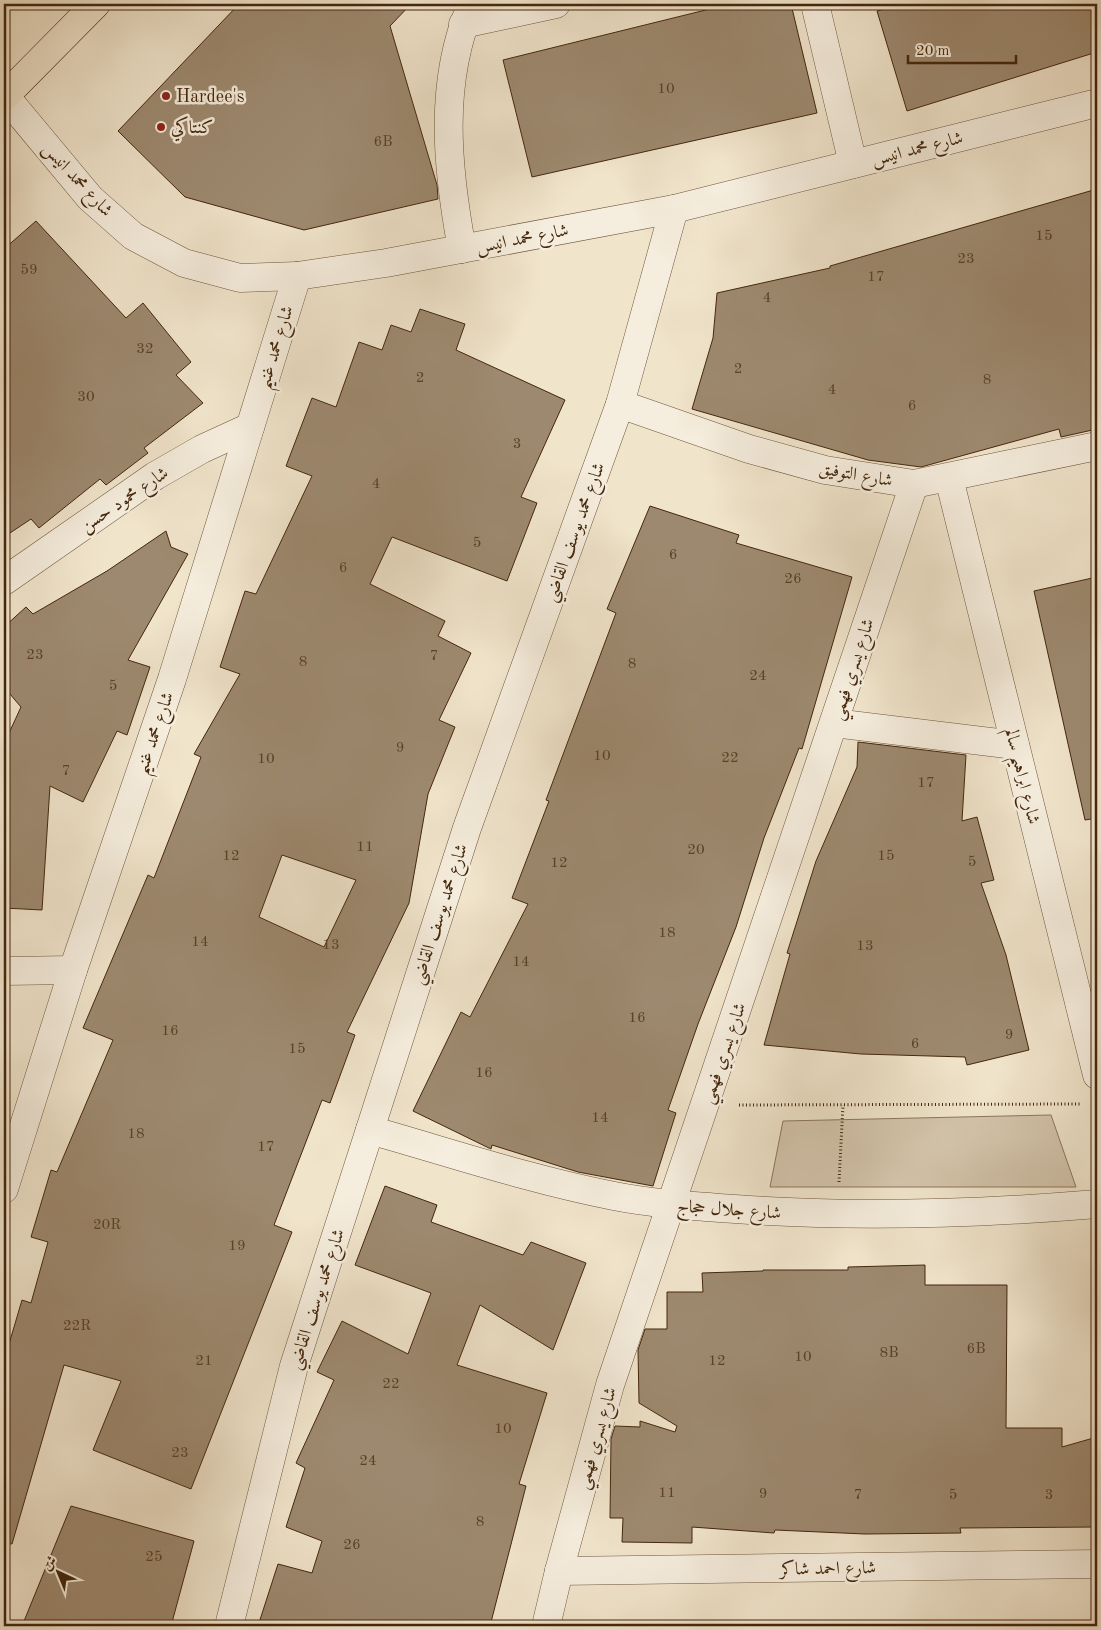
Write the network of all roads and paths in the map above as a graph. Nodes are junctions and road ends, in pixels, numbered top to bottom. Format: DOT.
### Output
graph roads {
  1 [pos="96,4"];
  2 [pos="556,4"];
  3 [pos="815,4"];
  4 [pos="468,14"];
  5 [pos="4,97"];
  6 [pos="1097,102"];
  7 [pos="853,164"];
  8 [pos="674,209"];
  9 [pos="462,249"];
  10 [pos="298,276"];
  11 [pos="620,404"];
  12 [pos="250,427"];
  13 [pos="1097,446"];
  14 [pos="949,478"];
  15 [pos="914,484"];
  16 [pos="4,581"];
  17 [pos="834,723"];
  18 [pos="1015,745"];
  19 [pos="73,970"];
  20 [pos="4,971"];
  21 [pos="1097,1075"];
  22 [pos="1088,1104"];
  23 [pos="705,1105"];
  24 [pos="843,1105"];
  25 [pos="370,1130"];
  26 [pos="4,1189"];
  27 [pos="1097,1204"];
  28 [pos="672,1205"];
  29 [pos="836,1214"];
  30 [pos="1097,1564"];
  31 [pos="559,1571"];
  32 [pos="229,1626"];
  33 [pos="546,1626"];
  1 -- 5 [label="highway"];
  2 -- 4 [label="street"];
  3 -- 7 [label="street"];
  4 -- 9 [label="street"];
  5 -- 10 [label="street, شارع محمد انيس"];
  6 -- 7 [label="street, شارع محمد انيس"];
  7 -- 8 [label="street, شارع محمد انيس"];
  8 -- 9 [label="street, شارع محمد انيس"];
  8 -- 11 [label="street, شارع محمد يوسف القاضي"];
  9 -- 10 [label="street, شارع محمد انيس"];
  10 -- 12 [label="street, شارع محمد غنيم"];
  11 -- 15 [label="street, شارع التوفيق"];
  11 -- 25 [label="street, شارع محمد يوسف القاضي"];
  12 -- 16 [label="street, شارع محمود حسن"];
  12 -- 19 [label="street, شارع محمد غنيم"];
  13 -- 14 [label="street, شارع التوفيق"];
  14 -- 15 [label="street, شارع التوفيق"];
  14 -- 18 [label="street, شارع ابراهيم سالم"];
  15 -- 17 [label="street, شارع يسري فهمي"];
  17 -- 18 [label="street"];
  17 -- 23 [label="street, شارع يسري فهمي"];
  18 -- 21 [label="street, شارع ابراهيم سالم"];
  19 -- 20 [label="street"];
  19 -- 26 [label="street, شارع محمد غنيم"];
  22 -- 24 [label="path"];
  23 -- 24 [label="path"];
  23 -- 28 [label="street, شارع يسري فهمي"];
  24 -- 29 [label="path"];
  25 -- 28 [label="street, شارع جلال حجاج"];
  25 -- 32 [label="street, شارع محمد يوسف القاضي"];
  27 -- 29 [label="street, شارع جلال حجاج"];
  28 -- 29 [label="street, شارع جلال حجاج"];
  28 -- 31 [label="street, شارع يسري فهمي"];
  30 -- 31 [label="street, شارع احمد شاكر"];
  31 -- 33 [label="street, شارع يسري فهمي"];
}
